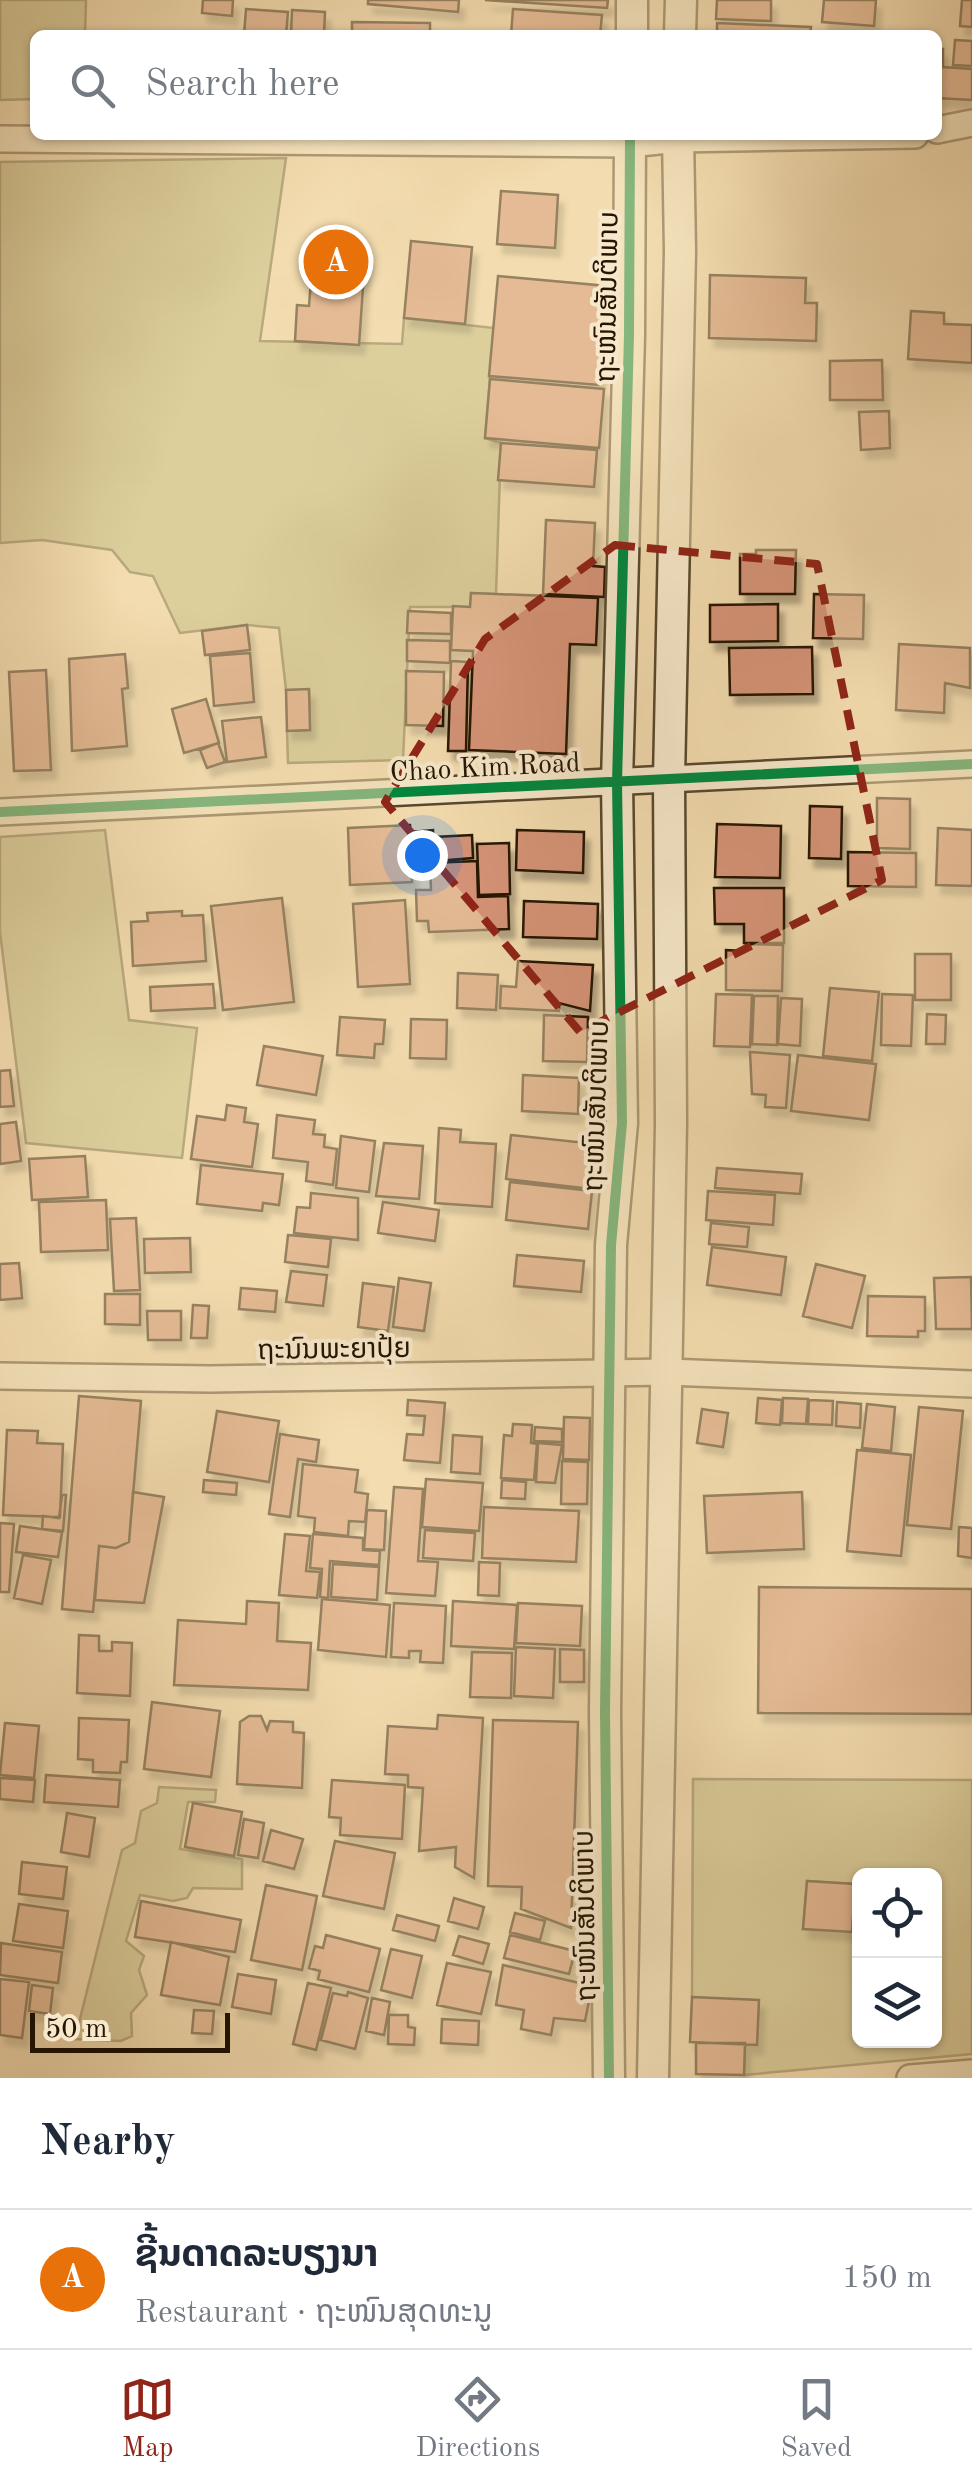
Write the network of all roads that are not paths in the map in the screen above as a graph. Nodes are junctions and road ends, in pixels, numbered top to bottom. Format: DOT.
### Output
graph roads {
  1 [pos="632,0"];
  2 [pos="681,0"];
  3 [pos="632,30"];
  4 [pos="680,30"];
  5 [pos="972,123"];
  6 [pos="942,129"];
  7 [pos="0,139"];
  8 [pos="30,139"];
  9 [pos="630,140"];
  10 [pos="678,140"];
  11 [pos="972,764"];
  12 [pos="670,779"];
  13 [pos="617,782"];
  14 [pos="0,812"];
  15 [pos="668,1372"];
  16 [pos="612,1375"];
  17 [pos="0,1376"];
  18 [pos="972,1384"];
  19 [pos="972,2073"];
  20 [pos="609,2078"];
  21 [pos="653,2078"];
  22 [pos="910,2078"];
  1 -- 3 [label="street"];
  2 -- 4 [label="street"];
  5 -- 6 [label="street"];
  7 -- 8 [label="street"];
  9 -- 13 [label="street, ຖະໜົນສັນຕິພາບ"];
  10 -- 12 [label="street"];
  11 -- 12 [label="street, Chao Kim Road"];
  12 -- 13 [label="street, Chao Kim Road"];
  12 -- 15 [label="street"];
  13 -- 14 [label="street, Chao Kim Road"];
  13 -- 16 [label="street, ຖະໜົນສັນຕິພາບ"];
  15 -- 16 [label="street, ຖະນົນພະຍາປຸ້ຍ"];
  15 -- 18 [label="street, ຖະນົນພະຍາປຸ້ຍ"];
  15 -- 21 [label="street"];
  16 -- 17 [label="street, ຖະນົນພະຍາປຸ້ຍ"];
  16 -- 20 [label="street, ຖະໜົນສັນຕິພາບ"];
  19 -- 22 [label="street"];
}
